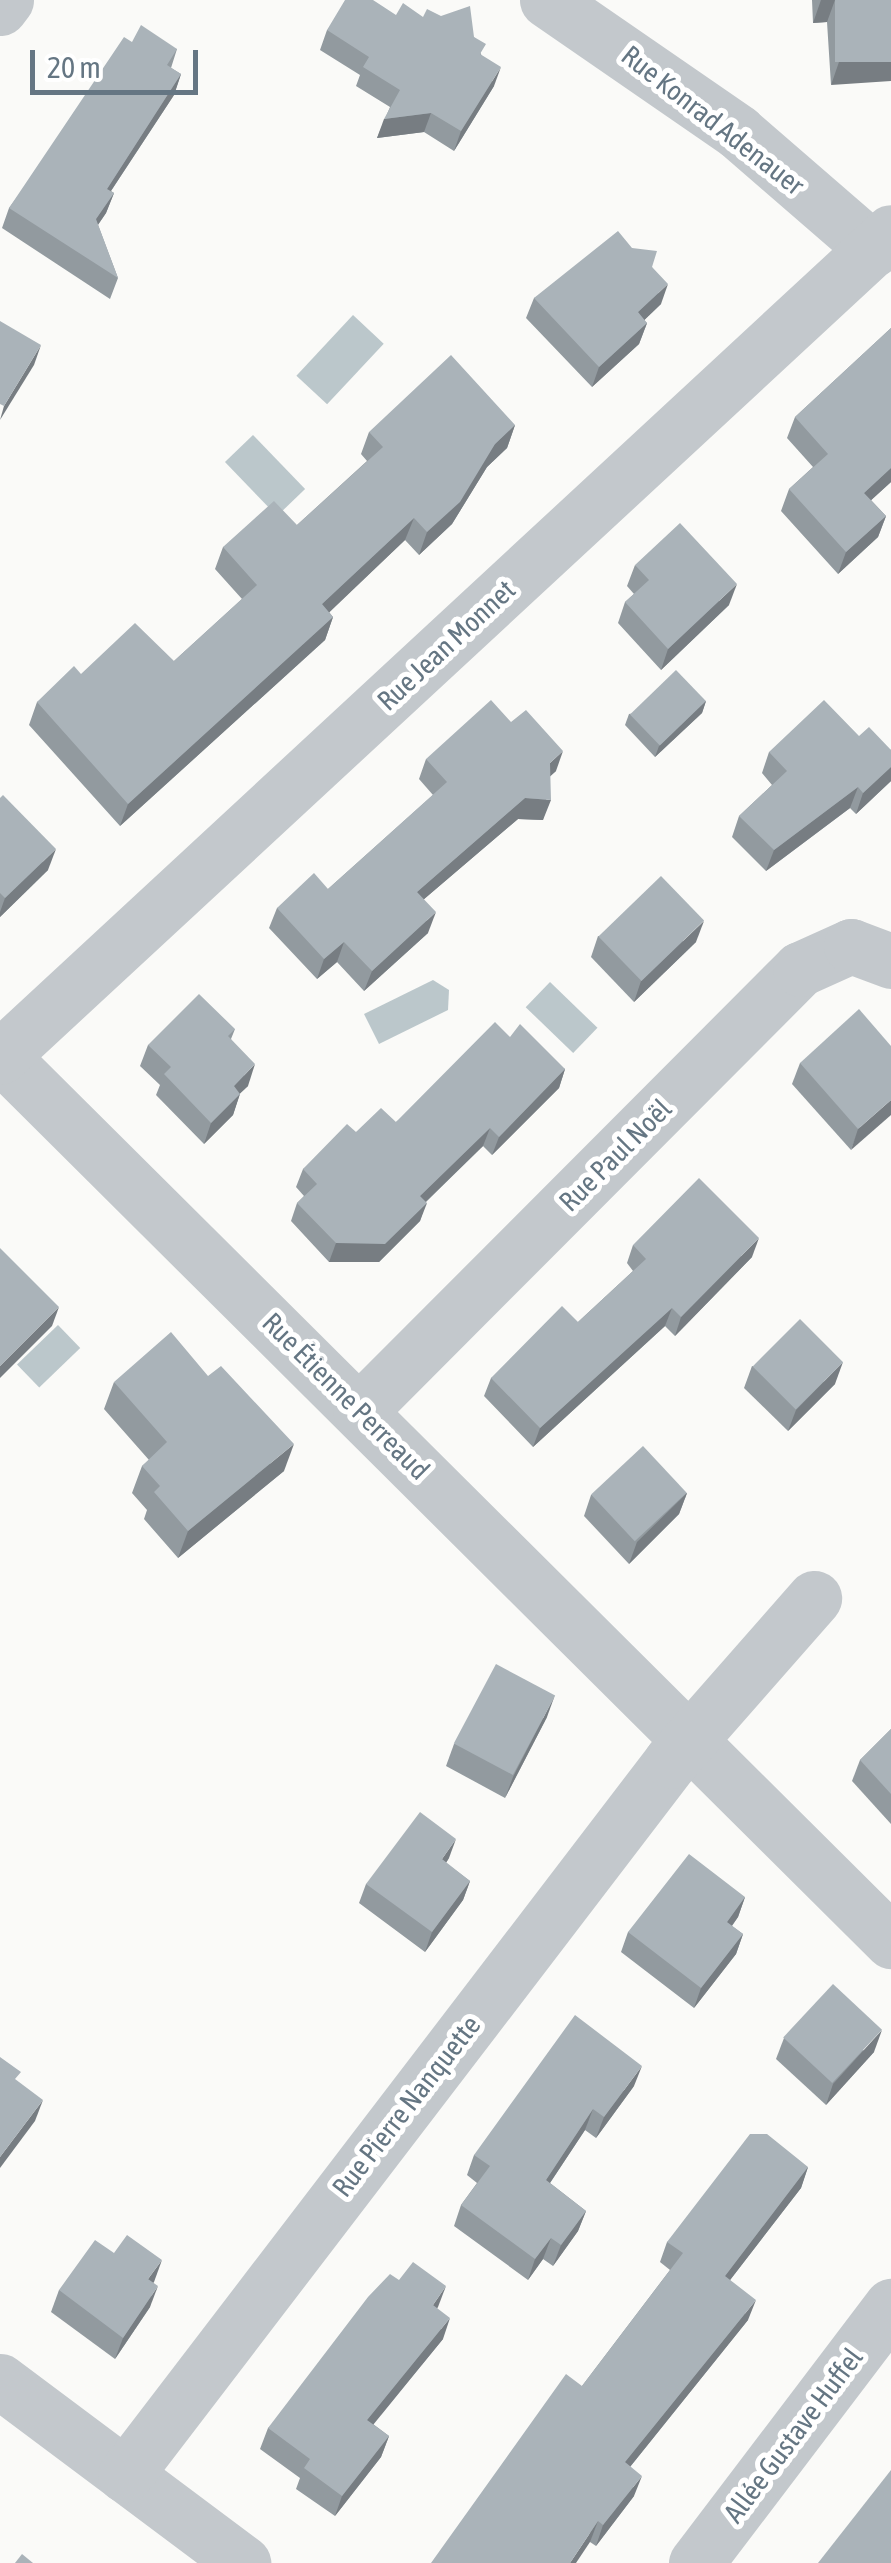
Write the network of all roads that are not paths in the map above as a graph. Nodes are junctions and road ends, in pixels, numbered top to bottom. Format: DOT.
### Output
graph roads {
  1 [pos="6,0"];
  2 [pos="547,0"];
  3 [pos="0,8"];
  4 [pos="882,241"];
  5 [pos="891,961"];
  6 [pos="0,1056"];
  7 [pos="360,1410"];
  8 [pos="814,1598"];
  9 [pos="690,1740"];
  10 [pos="891,1941"];
  11 [pos="891,2306"];
  12 [pos="2,2386"];
  13 [pos="125,2475"];
  14 [pos="242,2563"];
  15 [pos="696,2563"];
  1 -- 3 [label="street"];
  2 -- 4 [label="street, Rue Konrad Adenauer"];
  4 -- 6 [label="street, Rue Jean Monnet"];
  5 -- 7 [label="street, Rue Paul Noël"];
  6 -- 7 [label="street, Rue Étienne Perreaud"];
  7 -- 9 [label="street, Rue Étienne Perreaud"];
  8 -- 9 [label="street"];
  9 -- 10 [label="street, Rue Étienne Perreaud"];
  9 -- 13 [label="street, Rue Pierre Nanquette"];
  11 -- 15 [label="street, Allée Gustave Huffel"];
  12 -- 13 [label="street"];
  13 -- 14 [label="street"];
}
